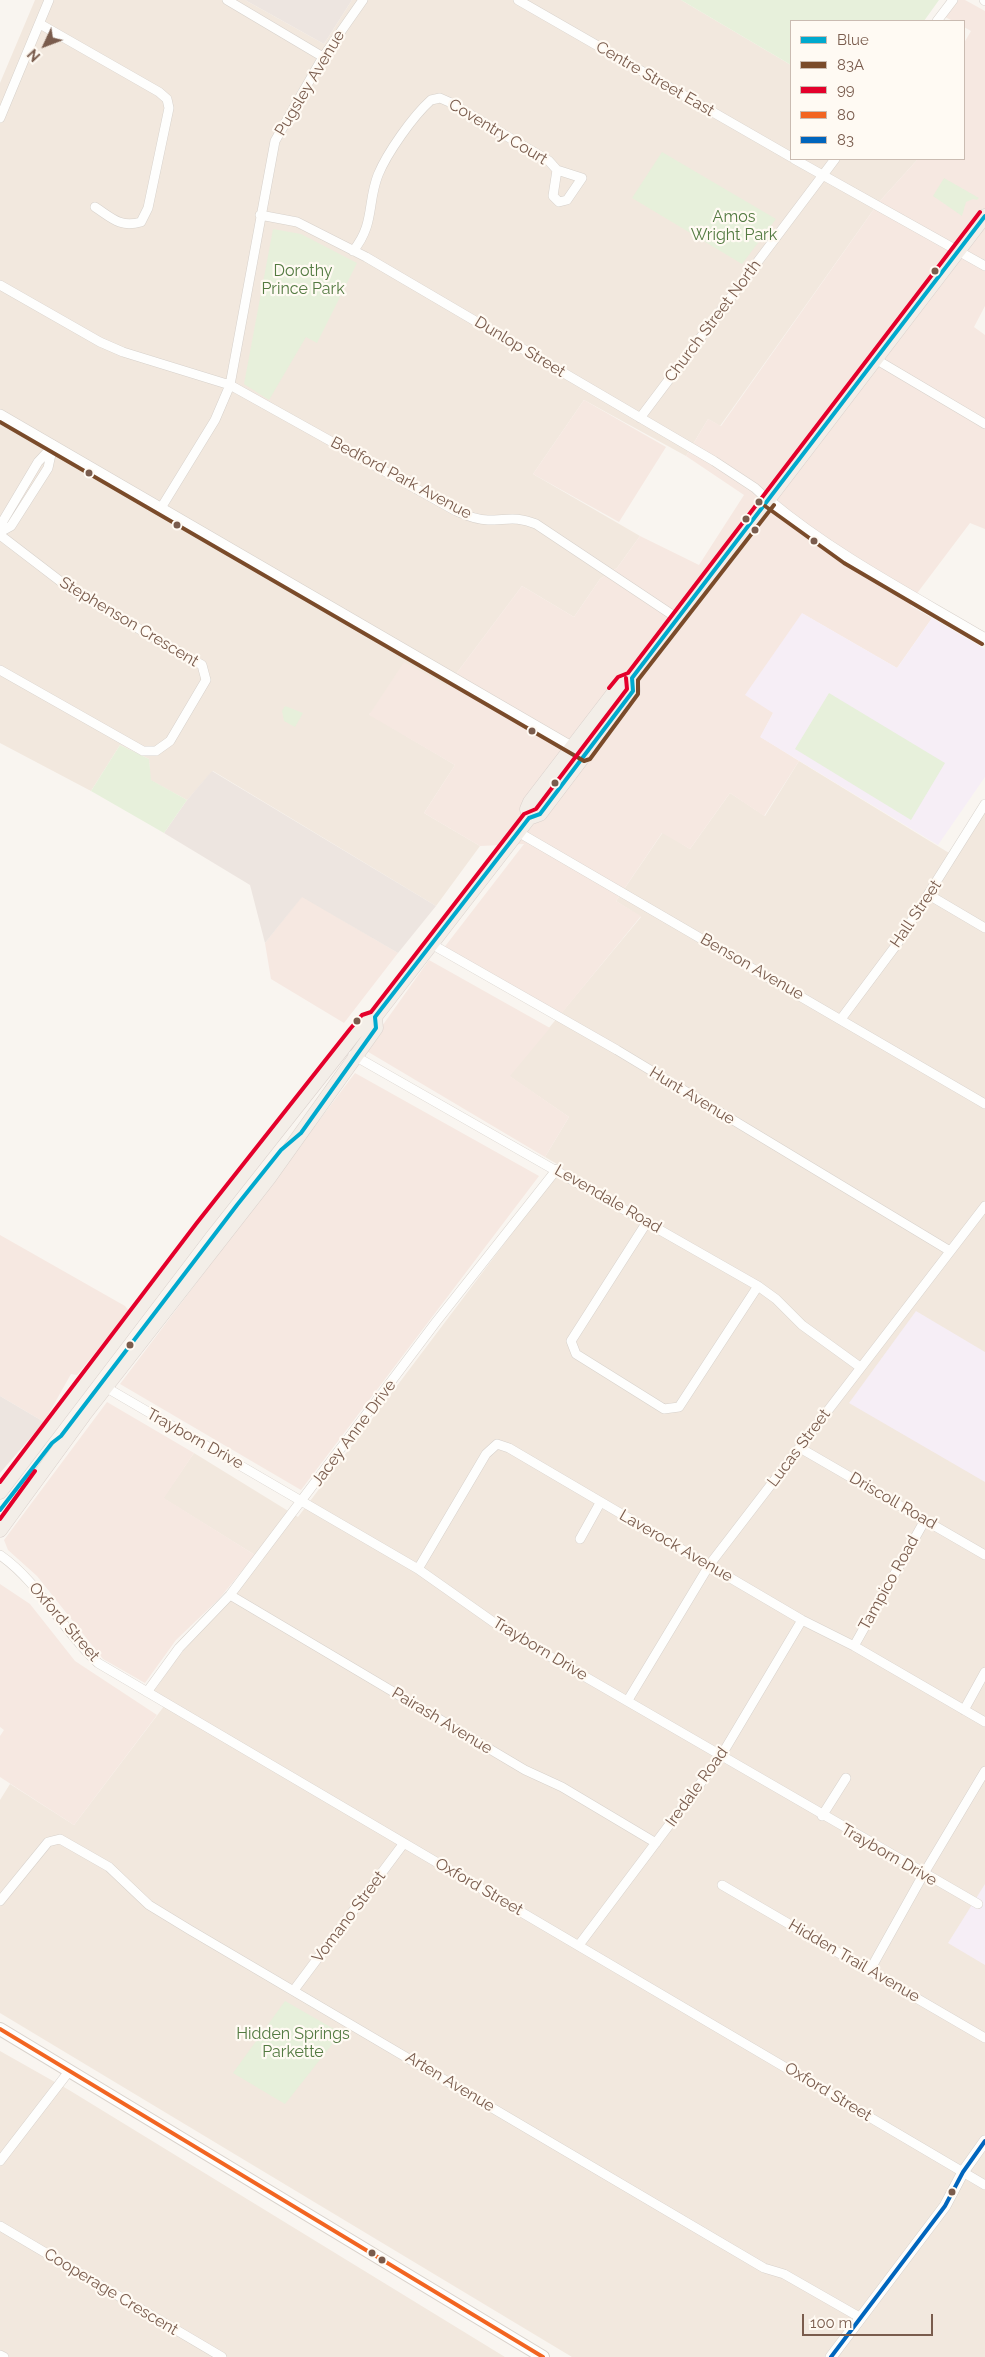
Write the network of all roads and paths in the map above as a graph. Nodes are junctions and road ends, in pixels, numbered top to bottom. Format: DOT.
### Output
graph roads {
  1 [pos="49,0"];
  2 [pos="227,0"];
  3 [pos="363,0"];
  4 [pos="518,0"];
  5 [pos="953,0"];
  6 [pos="938,20"];
  7 [pos="40,24"];
  8 [pos="323,57"];
  9 [pos="0,118"];
  10 [pos="790,157"];
  11 [pos="796,160"];
  12 [pos="833,160"];
  13 [pos="558,170"];
  14 [pos="822,175"];
  15 [pos="95,206"];
  16 [pos="260,215"];
  17 [pos="985,216"];
  18 [pos="353,251"];
  19 [pos="957,252"];
  20 [pos="985,266"];
  21 [pos="0,285"];
  22 [pos="877,360"];
  23 [pos="230,384"];
  24 [pos="0,415"];
  25 [pos="640,418"];
  26 [pos="985,424"];
  27 [pos="53,445"];
  28 [pos="21,491"];
  29 [pos="31,496"];
  30 [pos="769,501"];
  31 [pos="161,508"];
  32 [pos="0,526"];
  33 [pos="0,533"];
  34 [pos="677,618"];
  35 [pos="985,639"];
  36 [pos="0,670"];
  37 [pos="632,678"];
  38 [pos="571,748"];
  39 [pos="585,755"];
  40 [pos="985,804"];
  41 [pos="529,818"];
  42 [pos="518,832"];
  43 [pos="930,895"];
  44 [pos="985,928"];
  45 [pos="433,945"];
  46 [pos="375,1017"];
  47 [pos="841,1019"];
  48 [pos="343,1049"];
  49 [pos="356,1056"];
  50 [pos="985,1104"];
  51 [pos="557,1169"];
  52 [pos="985,1206"];
  53 [pos="648,1222"];
  54 [pos="950,1251"];
  55 [pos="758,1286"];
  56 [pos="860,1367"];
  57 [pos="107,1388"];
  58 [pos="800,1448"];
  59 [pos="0,1492"];
  60 [pos="304,1500"];
  61 [pos="600,1503"];
  62 [pos="925,1520"];
  63 [pos="0,1530"];
  64 [pos="580,1539"];
  65 [pos="0,1555"];
  66 [pos="985,1555"];
  67 [pos="710,1564"];
  68 [pos="418,1569"];
  69 [pos="230,1595"];
  70 [pos="802,1620"];
  71 [pos="854,1646"];
  72 [pos="985,1672"];
  73 [pos="146,1692"];
  74 [pos="628,1700"];
  75 [pos="964,1710"];
  76 [pos="985,1722"];
  77 [pos="721,1756"];
  78 [pos="985,1771"];
  79 [pos="846,1778"];
  80 [pos="822,1816"];
  81 [pos="656,1842"];
  82 [pos="404,1843"];
  83 [pos="923,1874"];
  84 [pos="722,1885"];
  85 [pos="0,1901"];
  86 [pos="978,1904"];
  87 [pos="579,1945"];
  88 [pos="870,1970"];
  89 [pos="294,1990"];
  90 [pos="0,2029"];
  91 [pos="985,2038"];
  92 [pos="70,2070"];
  93 [pos="985,2141"];
  94 [pos="0,2161"];
  95 [pos="963,2172"];
  96 [pos="985,2185"];
  97 [pos="0,2226"];
  98 [pos="861,2318"];
  99 [pos="0,2355"];
  100 [pos="4,2357"];
  101 [pos="222,2357"];
  102 [pos="543,2357"];
  103 [pos="831,2357"];
  1 -- 7 [label="street"];
  2 -- 8 [label="street"];
  3 -- 8 [label="street, Pugsley Avenue"];
  4 -- 10 [label="street, Centre Street East"];
  5 -- 6 [label="street"];
  7 -- 9 [label="street"];
  7 -- 15 [label="street"];
  8 -- 16 [label="street, Pugsley Avenue"];
  11 -- 14 [label="street, Centre Street East"];
  12 -- 14 [label="street, Church Street North"];
  13 -- 18 [label="street, Coventry Court"];
  14 -- 19 [label="street, Centre Street East"];
  14 -- 25 [label="street, Church Street North"];
  16 -- 18 [label="street, Dunlop Street"];
  16 -- 23 [label="street, Pugsley Avenue"];
  17 -- 19 [label="main road"];
  18 -- 25 [label="street, Dunlop Street"];
  19 -- 20 [label="street, Centre Street East"];
  19 -- 22 [label="main road"];
  21 -- 23 [label="street, Bedford Park Avenue"];
  22 -- 26 [label="street"];
  22 -- 30 [label="main road"];
  23 -- 31 [label="street, Pugsley Avenue"];
  23 -- 34 [label="street, Bedford Park Avenue"];
  24 -- 27 [label="street"];
  25 -- 30 [label="street, Dunlop Street"];
  27 -- 28 [label="street"];
  27 -- 29 [label="street"];
  27 -- 31 [label="street"];
  28 -- 29 [label="street"];
  28 -- 32 [label="street"];
  29 -- 33 [label="street"];
  30 -- 34 [label="main road"];
  30 -- 35 [label="street"];
  31 -- 38 [label="street"];
  33 -- 36 [label="street, Stephenson Crescent"];
  34 -- 37 [label="main road"];
  37 -- 38 [label="main road"];
  37 -- 39 [label="main road"];
  38 -- 39 [label="street"];
  38 -- 41 [label="main road"];
  39 -- 41 [label="main road"];
  40 -- 43 [label="street, Hall Street"];
  41 -- 42 [label="main road"];
  42 -- 45 [label="main road"];
  42 -- 47 [label="street, Benson Avenue"];
  43 -- 44 [label="street"];
  43 -- 47 [label="street, Hall Street"];
  45 -- 46 [label="main road"];
  45 -- 54 [label="street, Hunt Avenue"];
  46 -- 48 [label="main road"];
  46 -- 49 [label="main road"];
  47 -- 50 [label="street, Benson Avenue"];
  48 -- 49 [label="street, Levendale Road"];
  48 -- 59 [label="main road"];
  49 -- 51 [label="street, Levendale Road"];
  49 -- 57 [label="main road"];
  51 -- 53 [label="street, Levendale Road"];
  51 -- 60 [label="street, Jacey Anne Drive"];
  52 -- 54 [label="street, Lucas Street"];
  53 -- 55 [label="street, Levendale Road"];
  53 -- 55 [label="street"];
  54 -- 56 [label="street, Lucas Street"];
  55 -- 56 [label="street, Levendale Road"];
  56 -- 58 [label="street, Lucas Street"];
  57 -- 60 [label="street, Trayborn Drive"];
  57 -- 63 [label="main road"];
  58 -- 62 [label="street, Driscoll Road"];
  58 -- 67 [label="street, Lucas Street"];
  60 -- 68 [label="street, Trayborn Drive"];
  60 -- 69 [label="street, Jacey Anne Drive"];
  61 -- 64 [label="street"];
  61 -- 67 [label="street, Laverock Avenue"];
  61 -- 68 [label="street, Laverock Avenue"];
  62 -- 66 [label="street, Driscoll Road"];
  62 -- 71 [label="street, Tampico Road"];
  65 -- 73 [label="street, Oxford Street"];
  67 -- 70 [label="street, Laverock Avenue"];
  67 -- 74 [label="street, Lucas Street"];
  68 -- 74 [label="street, Trayborn Drive"];
  69 -- 73 [label="street, Jacey Anne Drive"];
  69 -- 81 [label="street, Pairash Avenue"];
  70 -- 71 [label="street, Laverock Avenue"];
  70 -- 77 [label="street, Iredale Road"];
  71 -- 75 [label="street, Laverock Avenue"];
  72 -- 75 [label="street"];
  73 -- 82 [label="street, Oxford Street"];
  74 -- 77 [label="street, Trayborn Drive"];
  75 -- 76 [label="street, Laverock Avenue"];
  77 -- 80 [label="street, Trayborn Drive"];
  77 -- 81 [label="street, Iredale Road"];
  78 -- 83 [label="street"];
  79 -- 80 [label="street"];
  80 -- 83 [label="street, Trayborn Drive"];
  81 -- 87 [label="street, Iredale Road"];
  82 -- 87 [label="street, Oxford Street"];
  82 -- 89 [label="street, Vomano Street"];
  83 -- 86 [label="street, Trayborn Drive"];
  83 -- 88 [label="street"];
  84 -- 88 [label="street, Hidden Trail Avenue"];
  85 -- 89 [label="street, Arten Avenue"];
  87 -- 95 [label="street, Oxford Street"];
  88 -- 91 [label="street, Hidden Trail Avenue"];
  89 -- 98 [label="street, Arten Avenue"];
  90 -- 92 [label="main road"];
  92 -- 94 [label="street"];
  92 -- 102 [label="main road"];
  93 -- 95 [label="street"];
  95 -- 96 [label="street, Oxford Street"];
  95 -- 98 [label="street"];
  97 -- 101 [label="street, Cooperage Crescent"];
  98 -- 103 [label="street"];
  99 -- 100 [label="street"];
}
